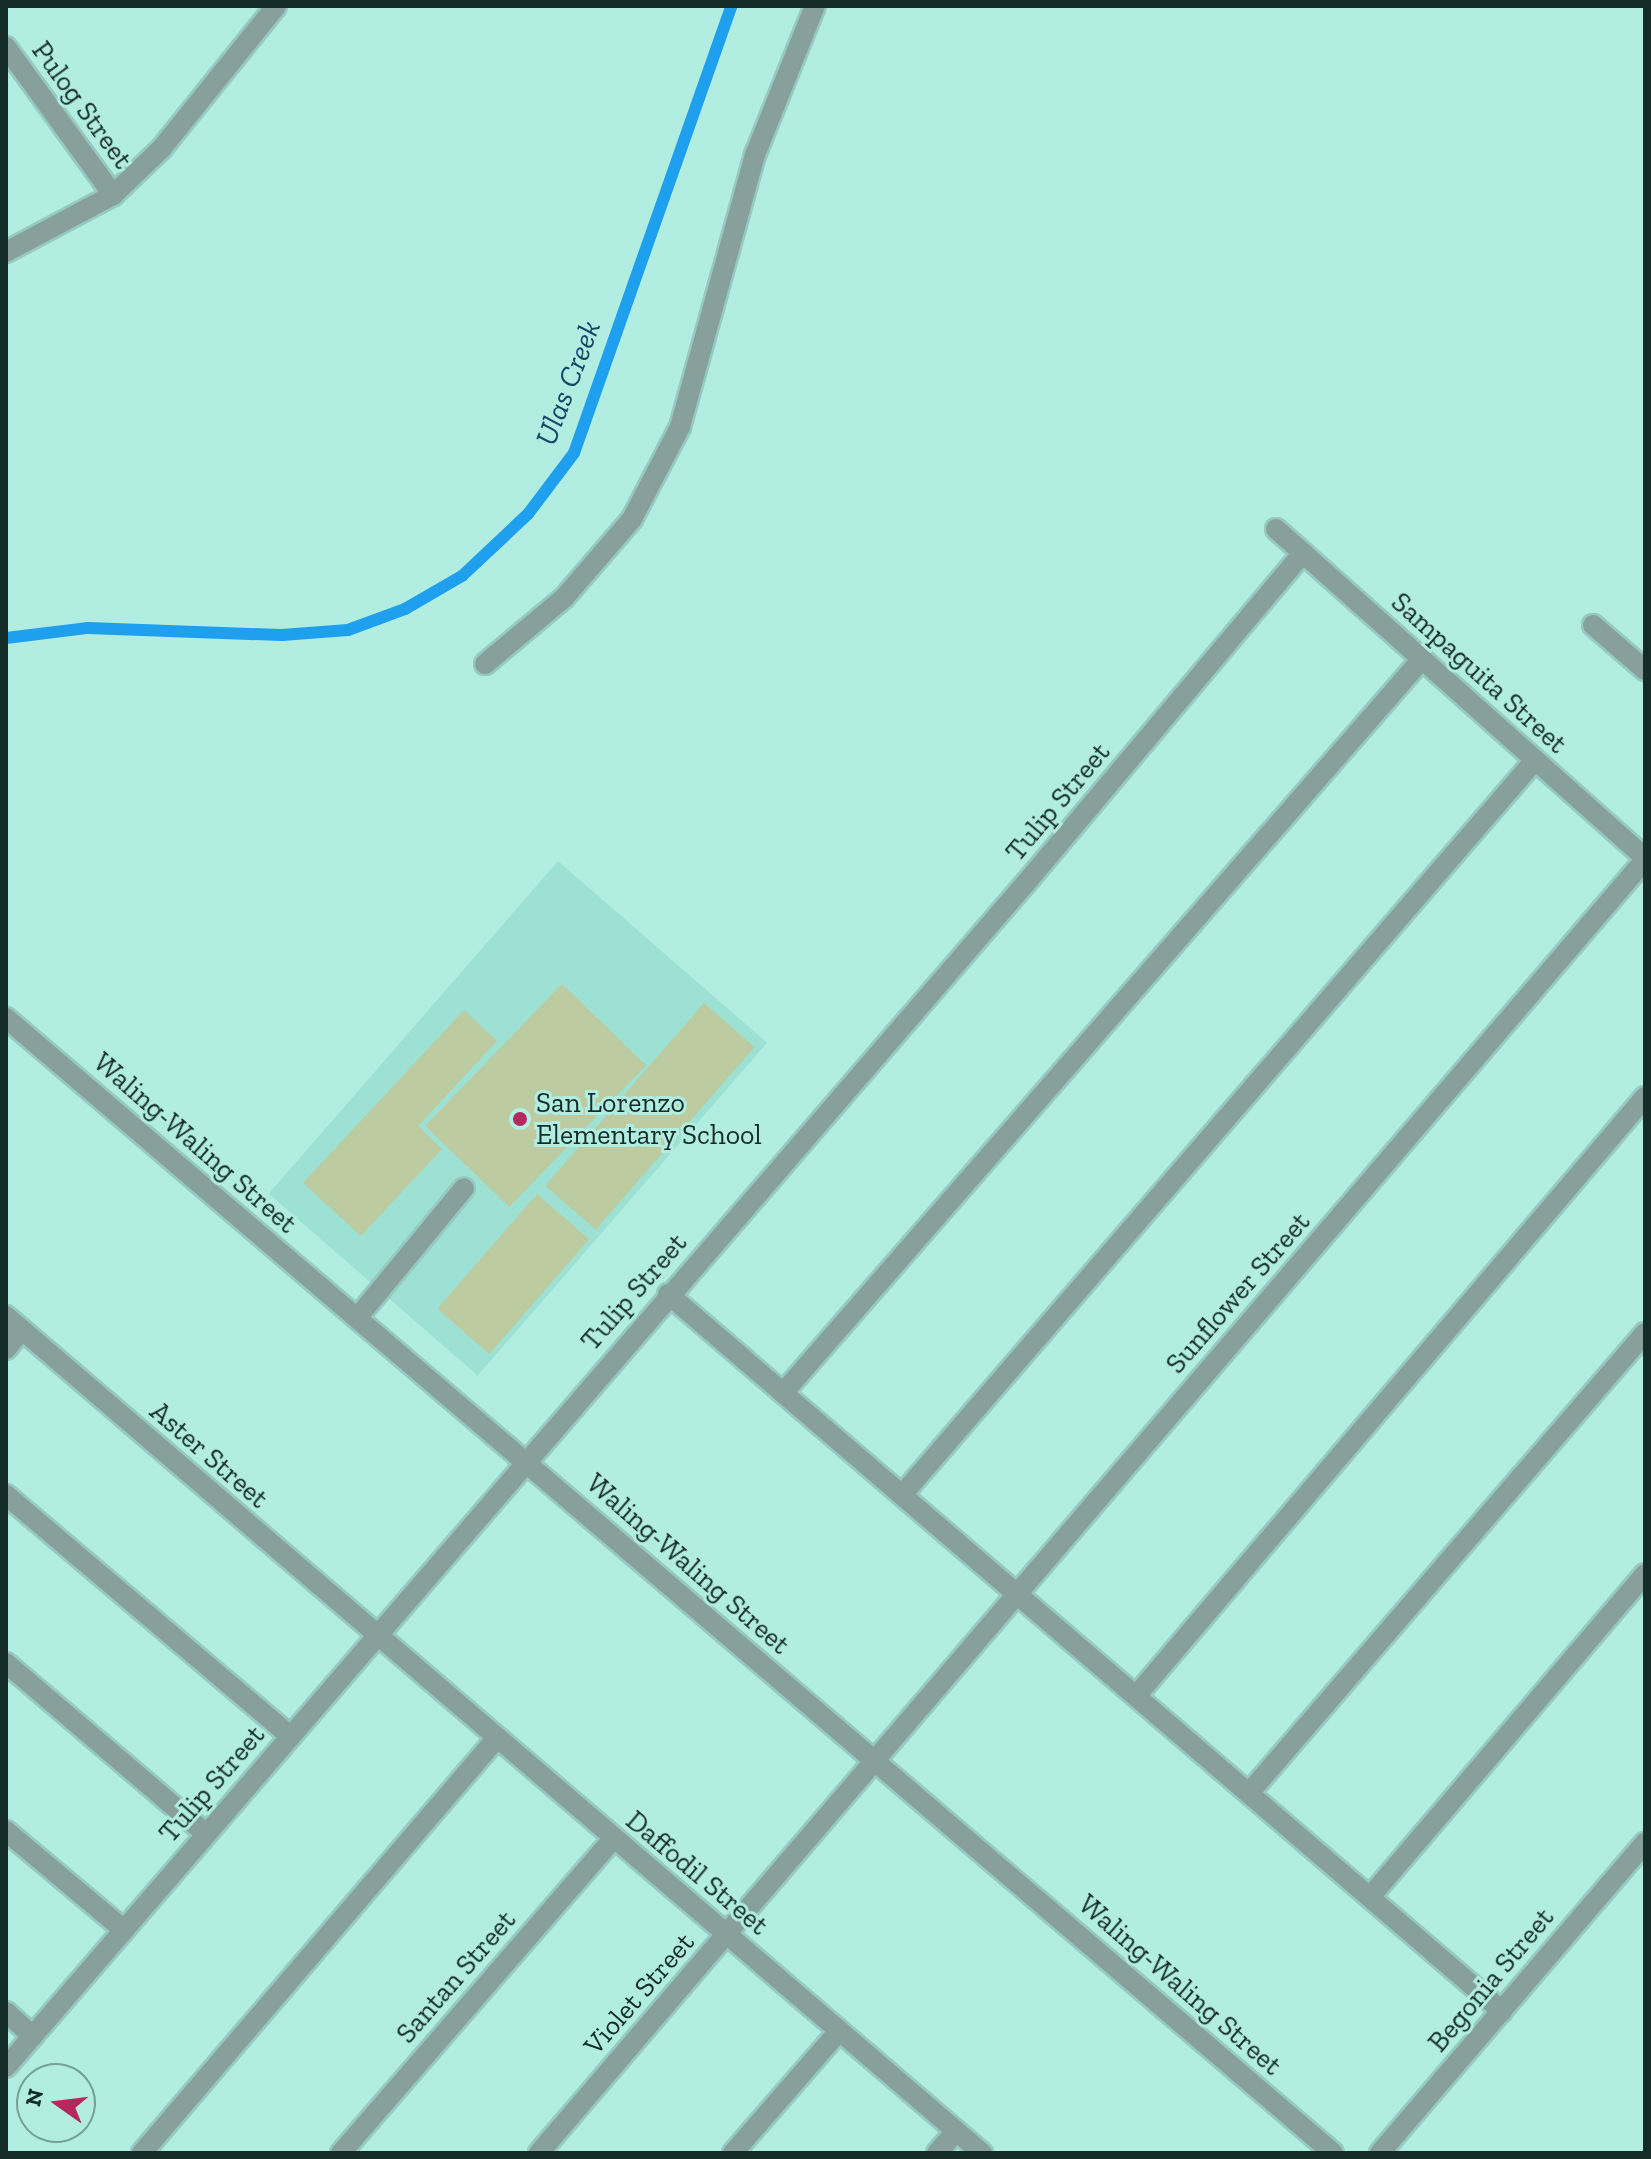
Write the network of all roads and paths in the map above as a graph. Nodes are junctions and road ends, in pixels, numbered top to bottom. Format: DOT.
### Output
graph roads {
  1 [pos="276,6"];
  2 [pos="815,6"];
  3 [pos="6,47"];
  4 [pos="113,195"];
  5 [pos="6,252"];
  6 [pos="1276,529"];
  7 [pos="1303,553"];
  8 [pos="1593,625"];
  9 [pos="1422,659"];
  10 [pos="485,664"];
  11 [pos="1645,670"];
  12 [pos="1535,760"];
  13 [pos="1645,859"];
  14 [pos="6,1018"];
  15 [pos="1645,1097"];
  16 [pos="464,1188"];
  17 [pos="668,1294"];
  18 [pos="6,1316"];
  19 [pos="357,1318"];
  20 [pos="22,1330"];
  21 [pos="1645,1333"];
  22 [pos="6,1349"];
  23 [pos="783,1393"];
  24 [pos="525,1461"];
  25 [pos="6,1495"];
  26 [pos="902,1495"];
  27 [pos="1645,1574"];
  28 [pos="1017,1594"];
  29 [pos="375,1636"];
  30 [pos="6,1663"];
  31 [pos="1136,1696"];
  32 [pos="290,1736"];
  33 [pos="496,1739"];
  34 [pos="875,1761"];
  35 [pos="1249,1793"];
  36 [pos="6,1831"];
  37 [pos="206,1834"];
  38 [pos="613,1839"];
  39 [pos="1645,1843"];
  40 [pos="1370,1897"];
  41 [pos="124,1930"];
  42 [pos="726,1934"];
  43 [pos="1502,2011"];
  44 [pos="6,2012"];
  45 [pos="839,2031"];
  46 [pos="33,2036"];
  47 [pos="6,2067"];
  48 [pos="956,2131"];
  49 [pos="142,2153"];
  50 [pos="341,2153"];
  51 [pos="539,2153"];
  52 [pos="733,2153"];
  53 [pos="937,2153"];
  54 [pos="982,2153"];
  55 [pos="1333,2153"];
  56 [pos="1380,2153"];
  1 -- 4 [label="street"];
  2 -- 10 [label="street"];
  3 -- 4 [label="street, Pulog Street"];
  4 -- 5 [label="street"];
  6 -- 7 [label="street, Sampaguita Street"];
  7 -- 9 [label="street, Sampaguita Street"];
  7 -- 17 [label="street, Tulip Street"];
  8 -- 11 [label="street"];
  9 -- 12 [label="street, Sampaguita Street"];
  9 -- 23 [label="street"];
  12 -- 13 [label="street, Sampaguita Street"];
  12 -- 26 [label="street"];
  13 -- 28 [label="street, Sunflower Street"];
  14 -- 19 [label="street, Waling-Waling Street"];
  15 -- 31 [label="street"];
  16 -- 19 [label="street"];
  17 -- 23 [label="street"];
  17 -- 24 [label="street, Tulip Street"];
  18 -- 20 [label="street, Aster Street"];
  19 -- 24 [label="street, Waling-Waling Street"];
  20 -- 22 [label="street"];
  20 -- 29 [label="street, Aster Street"];
  21 -- 35 [label="street"];
  23 -- 26 [label="street"];
  24 -- 29 [label="street, Tulip Street"];
  24 -- 34 [label="street, Waling-Waling Street"];
  25 -- 32 [label="street"];
  26 -- 28 [label="street"];
  27 -- 40 [label="street"];
  28 -- 31 [label="street"];
  28 -- 34 [label="street, Sunflower Street"];
  29 -- 32 [label="street, Tulip Street"];
  29 -- 33 [label="street, Daffodil Street"];
  30 -- 37 [label="street"];
  31 -- 35 [label="street"];
  32 -- 37 [label="street, Tulip Street"];
  33 -- 38 [label="street, Daffodil Street"];
  33 -- 49 [label="street"];
  34 -- 42 [label="street, Violet Street"];
  34 -- 55 [label="street, Waling-Waling Street"];
  35 -- 40 [label="street"];
  36 -- 41 [label="street"];
  37 -- 41 [label="street, Tulip Street"];
  38 -- 42 [label="street, Daffodil Street"];
  38 -- 50 [label="street, Santan Street"];
  39 -- 43 [label="street, Begonia Street"];
  40 -- 43 [label="street"];
  41 -- 46 [label="street, Tulip Street"];
  42 -- 45 [label="street, Daffodil Street"];
  42 -- 51 [label="street, Violet Street"];
  43 -- 56 [label="street, Begonia Street"];
  44 -- 46 [label="street"];
  45 -- 48 [label="street, Daffodil Street"];
  45 -- 52 [label="street"];
  46 -- 47 [label="street, Tulip Street"];
  48 -- 53 [label="street"];
  48 -- 54 [label="street, Daffodil Street"];
}
